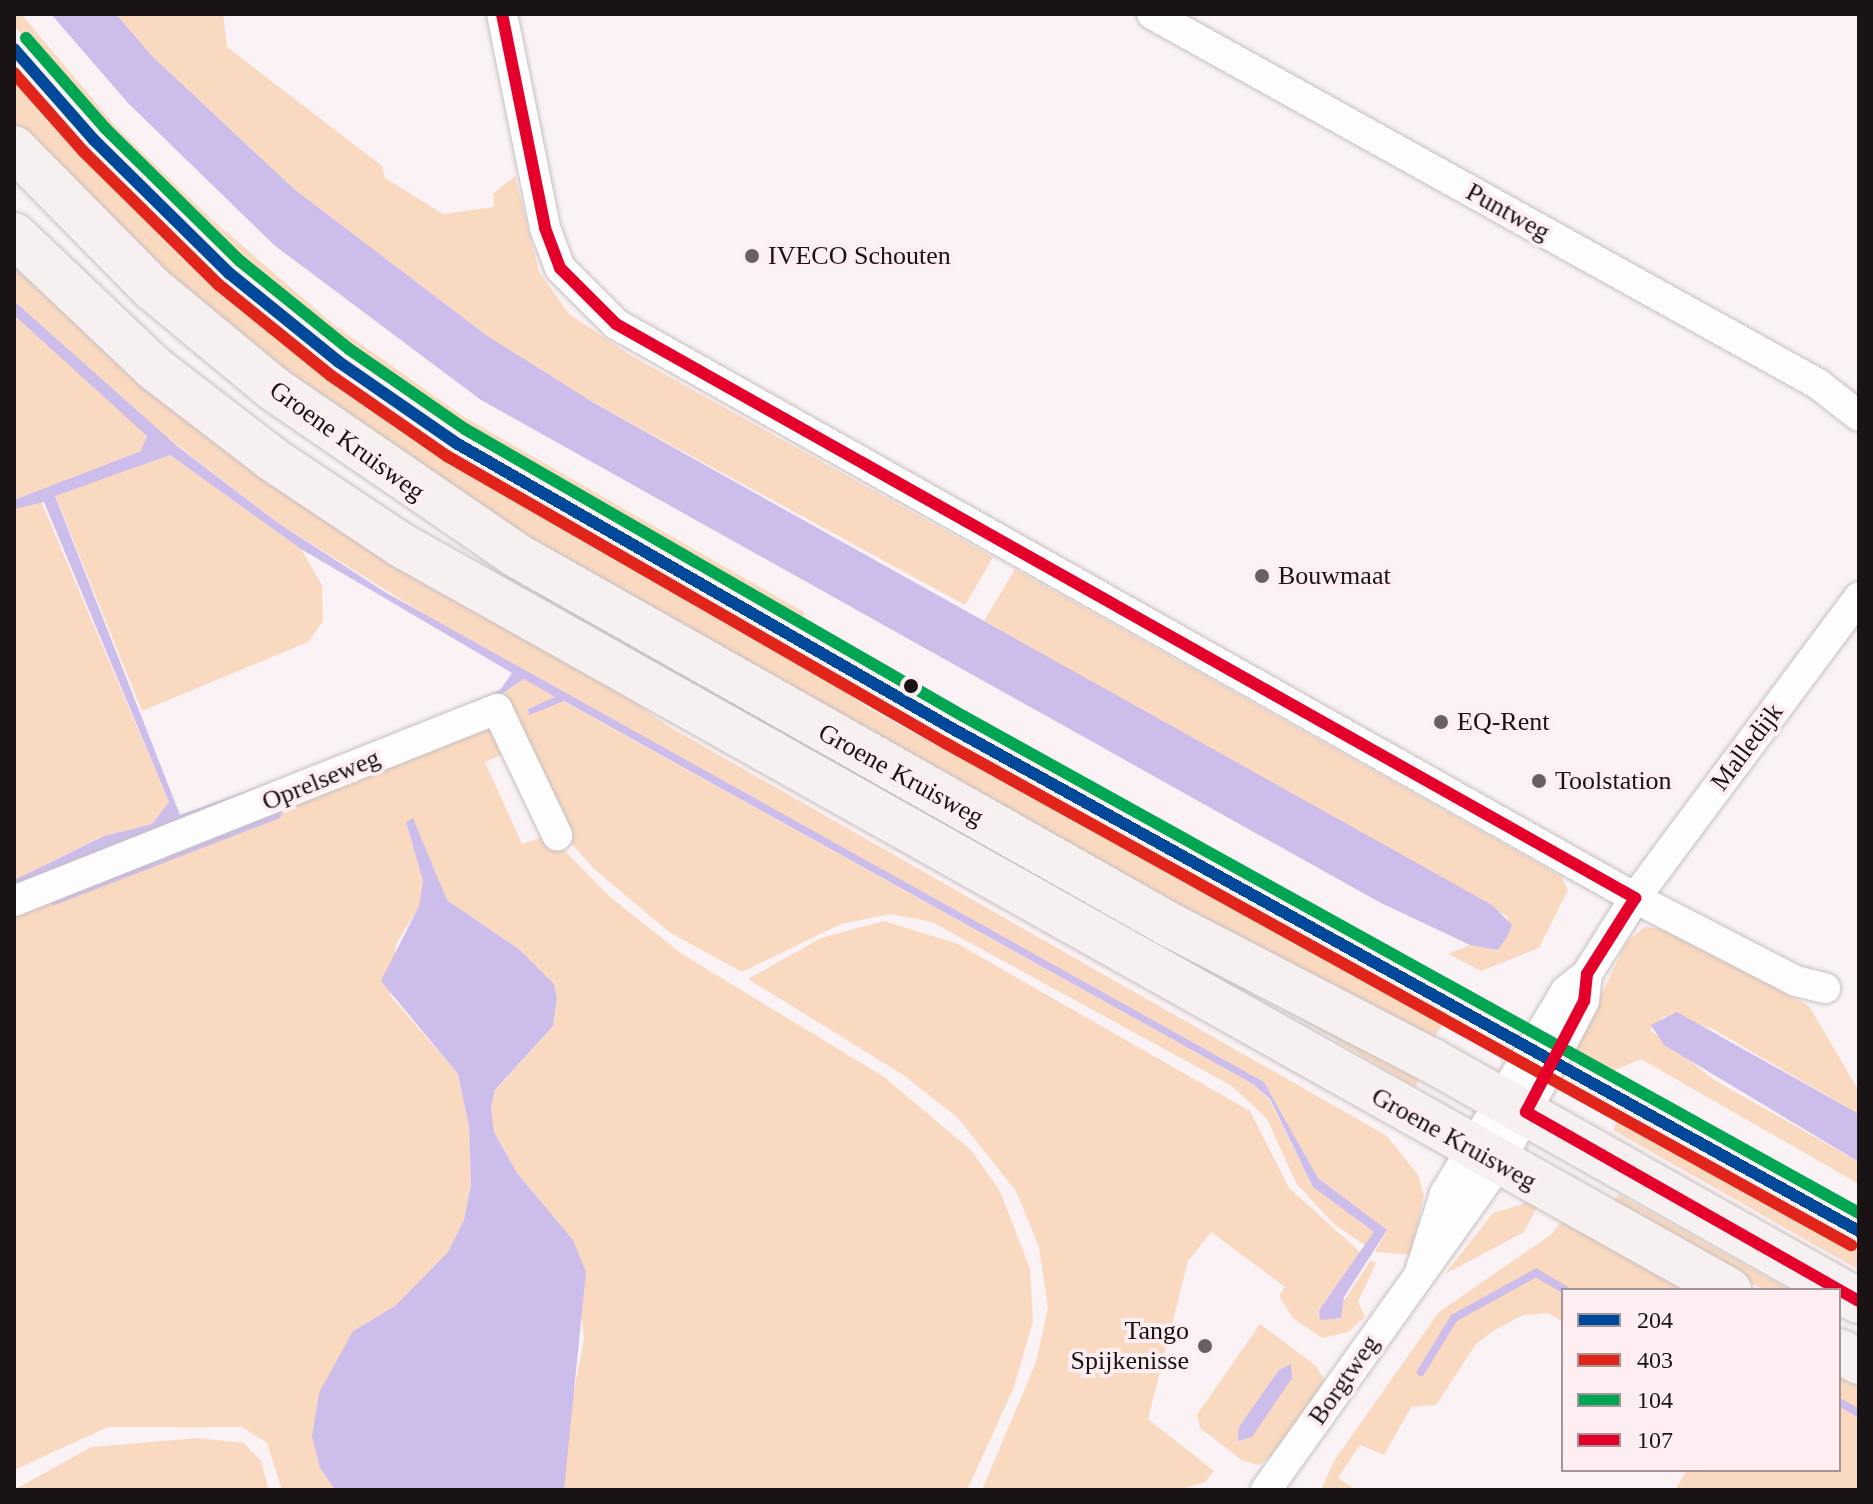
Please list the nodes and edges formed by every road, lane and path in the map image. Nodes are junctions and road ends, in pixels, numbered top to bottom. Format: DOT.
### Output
graph roads {
  1 [pos="502,14"];
  2 [pos="1152,14"];
  3 [pos="14,148"];
  4 [pos="14,235"];
  5 [pos="1859,416"];
  6 [pos="1859,597"];
  7 [pos="557,835"];
  8 [pos="1635,898"];
  9 [pos="14,901"];
  10 [pos="1825,988"];
  11 [pos="1514,1105"];
  12 [pos="1484,1157"];
  13 [pos="1725,1288"];
  14 [pos="1836,1288"];
  15 [pos="1841,1291"];
  16 [pos="1859,1301"];
  17 [pos="1841,1352"];
  18 [pos="1859,1362"];
  19 [pos="1266,1490"];
  1 -- 8 [label="street"];
  2 -- 5 [label="street, Puntweg"];
  3 -- 11 [label="main road, Groene Kruisweg"];
  4 -- 12 [label="main road, Groene Kruisweg"];
  6 -- 8 [label="street, Malledijk"];
  7 -- 9 [label="street, Oprelseweg"];
  8 -- 10 [label="street"];
  8 -- 11 [label="street, Malledijk"];
  11 -- 12 [label="street, Malledijk"];
  11 -- 14 [label="main road, Groene Kruisweg"];
  12 -- 13 [label="main road, Groene Kruisweg"];
  12 -- 19 [label="street, Borgtweg"];
  15 -- 16 [label="main road, Groene Kruisweg"];
  17 -- 18 [label="main road"];
}
